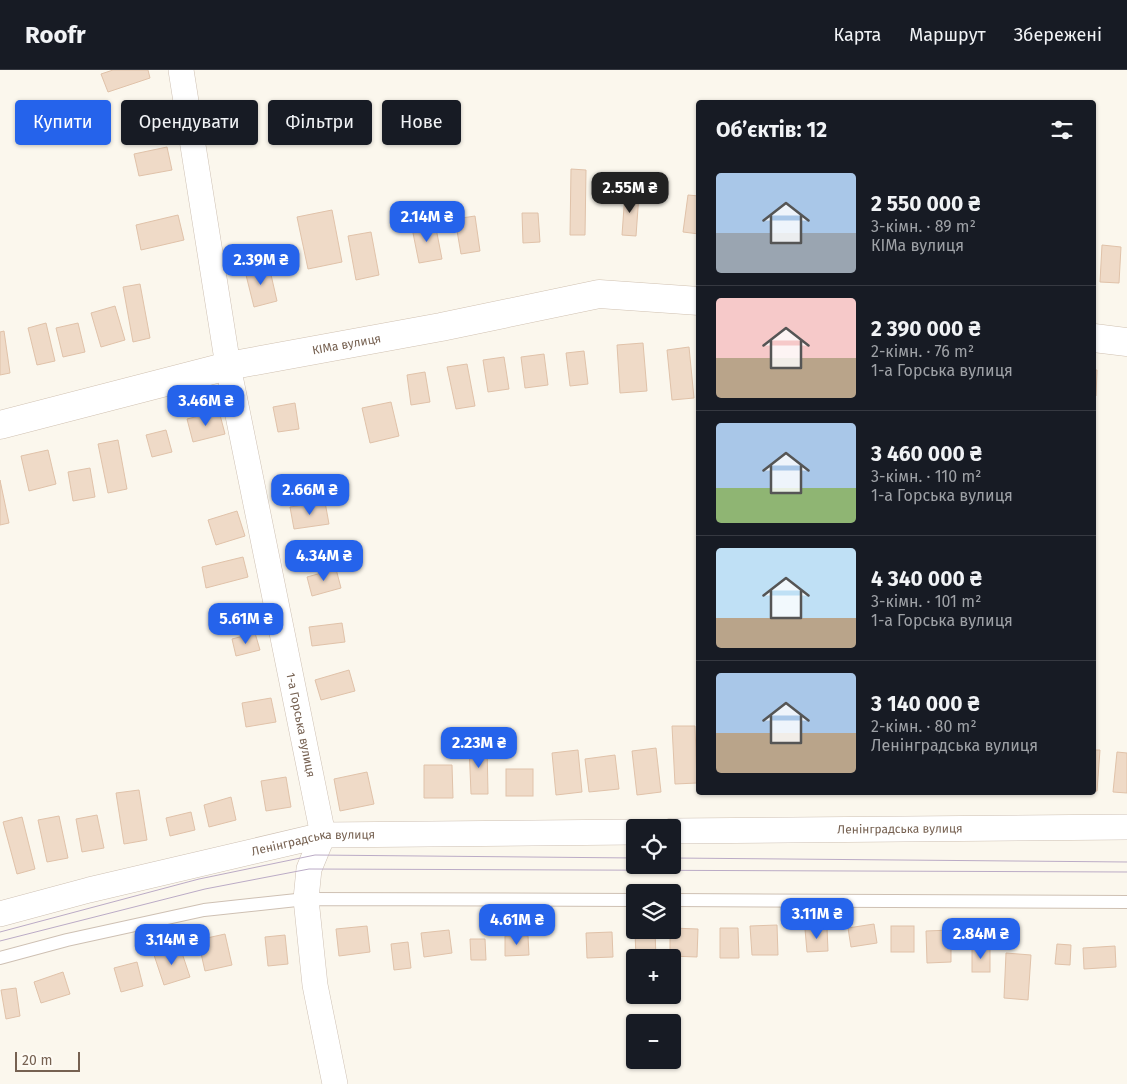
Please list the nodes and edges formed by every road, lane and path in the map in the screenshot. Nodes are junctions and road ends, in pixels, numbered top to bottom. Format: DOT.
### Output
graph roads {
  1 [pos="181,70"];
  2 [pos="696,301"];
  3 [pos="1096,338"];
  4 [pos="1127,342"];
  5 [pos="228,366"];
  6 [pos="0,425"];
  7 [pos="1127,827"];
  8 [pos="681,831"];
  9 [pos="626,832"];
  10 [pos="323,835"];
  11 [pos="306,899"];
  12 [pos="626,900"];
  13 [pos="681,900"];
  14 [pos="1127,902"];
  15 [pos="0,914"];
  16 [pos="0,958"];
  17 [pos="335,1084"];
  1 -- 5 [label="street, 1-а Горська вулиця"];
  2 -- 5 [label="street, КІМа вулиця"];
  3 -- 4 [label="street"];
  5 -- 6 [label="street, КІМа вулиця"];
  5 -- 10 [label="street, 1-а Горська вулиця"];
  7 -- 8 [label="street, Ленінградська вулиця"];
  9 -- 10 [label="street, Ленінградська вулиця"];
  10 -- 11 [label="street"];
  10 -- 15 [label="street, Ленінградська вулиця"];
  11 -- 12 [label="lane"];
  11 -- 16 [label="lane"];
  11 -- 17 [label="street"];
  13 -- 14 [label="lane"];
}
